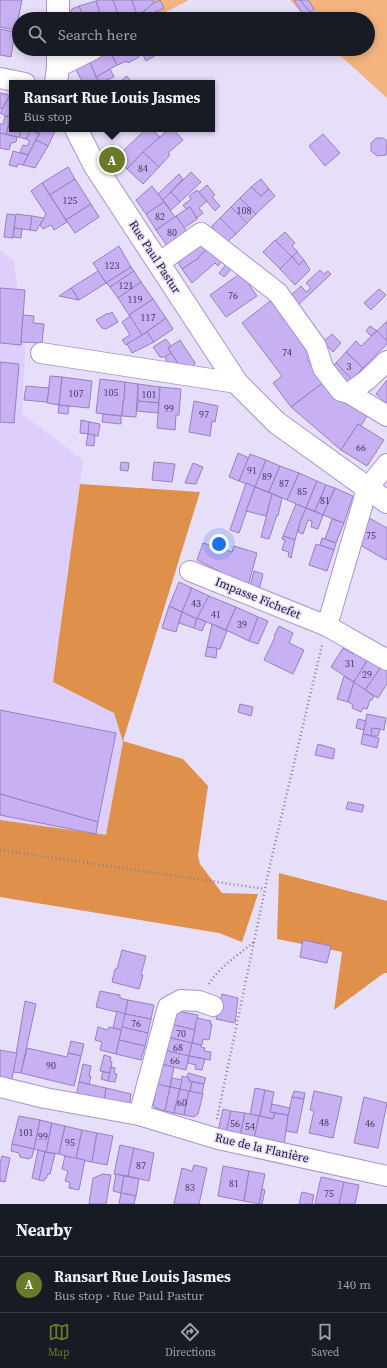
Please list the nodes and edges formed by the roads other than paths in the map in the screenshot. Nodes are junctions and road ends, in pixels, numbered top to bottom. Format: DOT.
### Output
graph roads {
  1 [pos="58,0"];
  2 [pos="58,12"];
  3 [pos="79,56"];
  4 [pos="58,66"];
  5 [pos="0,78"];
  6 [pos="10,80"];
  7 [pos="78,132"];
  8 [pos="159,263"];
  9 [pos="41,353"];
  10 [pos="387,361"];
  11 [pos="237,383"];
  12 [pos="349,393"];
  13 [pos="387,416"];
  14 [pos="387,464"];
  15 [pos="367,489"];
  16 [pos="387,502"];
  17 [pos="190,571"];
  18 [pos="326,626"];
  19 [pos="387,660"];
  20 [pos="206,1004"];
  21 [pos="0,1087"];
  22 [pos="139,1115"];
  23 [pos="387,1176"];
  1 -- 2 [label="street"];
  3 -- 4 [label="street"];
  5 -- 6 [label="street"];
  7 -- 8 [label="street, Rue Paul Pastur"];
  8 -- 11 [label="street, Rue Paul Pastur"];
  8 -- 12 [label="street"];
  9 -- 11 [label="street"];
  10 -- 12 [label="street"];
  11 -- 15 [label="street, Rue Paul Pastur"];
  12 -- 13 [label="street"];
  14 -- 15 [label="street"];
  15 -- 16 [label="street, Rue Paul Pastur"];
  15 -- 18 [label="street"];
  17 -- 18 [label="street, Impasse Fichefet"];
  18 -- 19 [label="street, Impasse Fichefet"];
  20 -- 22 [label="street"];
  21 -- 22 [label="street, Rue de la Flanière"];
  22 -- 23 [label="street, Rue de la Flanière"];
}
